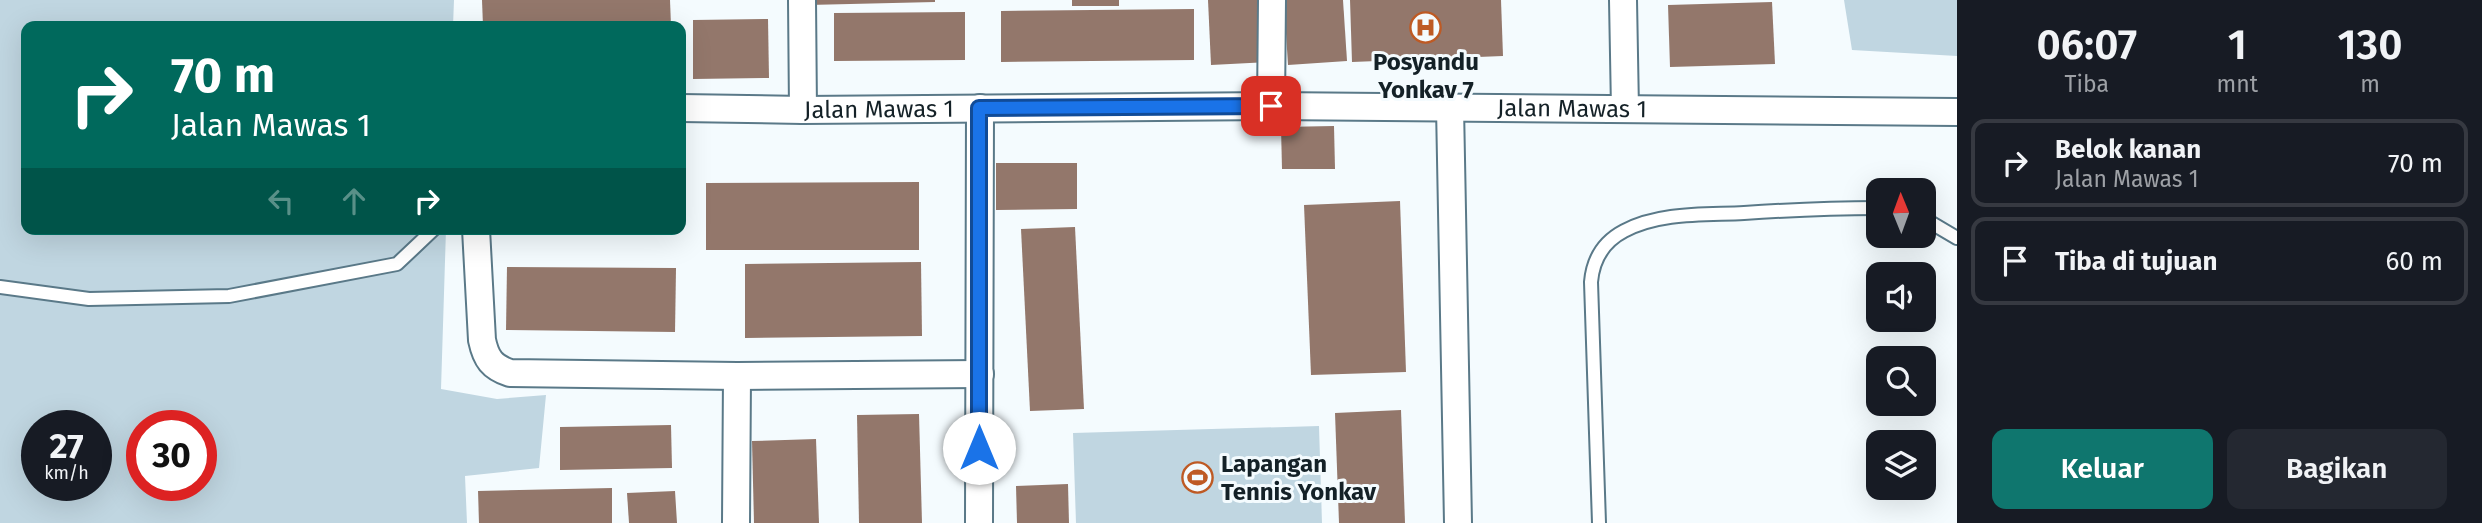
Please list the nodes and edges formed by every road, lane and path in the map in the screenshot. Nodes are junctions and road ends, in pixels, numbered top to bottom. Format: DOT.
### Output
graph roads {
  1 [pos="802,0"];
  2 [pos="1272,0"];
  3 [pos="1623,0"];
  4 [pos="1271,106"];
  5 [pos="1450,107"];
  6 [pos="686,108"];
  7 [pos="979,108"];
  8 [pos="1625,109"];
  9 [pos="803,110"];
  10 [pos="1957,111"];
  11 [pos="1866,208"];
  12 [pos="1936,226"];
  13 [pos="428,235"];
  14 [pos="477,235"];
  15 [pos="1957,238"];
  16 [pos="0,287"];
  17 [pos="980,374"];
  18 [pos="737,376"];
  19 [pos="736,523"];
  20 [pos="979,523"];
  21 [pos="1458,523"];
  22 [pos="1599,523"];
  1 -- 9 [label="street"];
  2 -- 4 [label="street"];
  3 -- 8 [label="street"];
  4 -- 5 [label="street, Jalan Mawas 1"];
  4 -- 7 [label="street, Jalan Mawas 1"];
  5 -- 8 [label="street, Jalan Mawas 1"];
  5 -- 21 [label="street"];
  6 -- 9 [label="street, Jalan Mawas 1"];
  7 -- 9 [label="street, Jalan Mawas 1"];
  7 -- 17 [label="street"];
  8 -- 10 [label="street, Jalan Mawas 1"];
  11 -- 22 [label="lane"];
  12 -- 15 [label="lane"];
  13 -- 16 [label="lane"];
  14 -- 18 [label="street"];
  17 -- 18 [label="street"];
  17 -- 20 [label="street"];
  18 -- 19 [label="street"];
}
